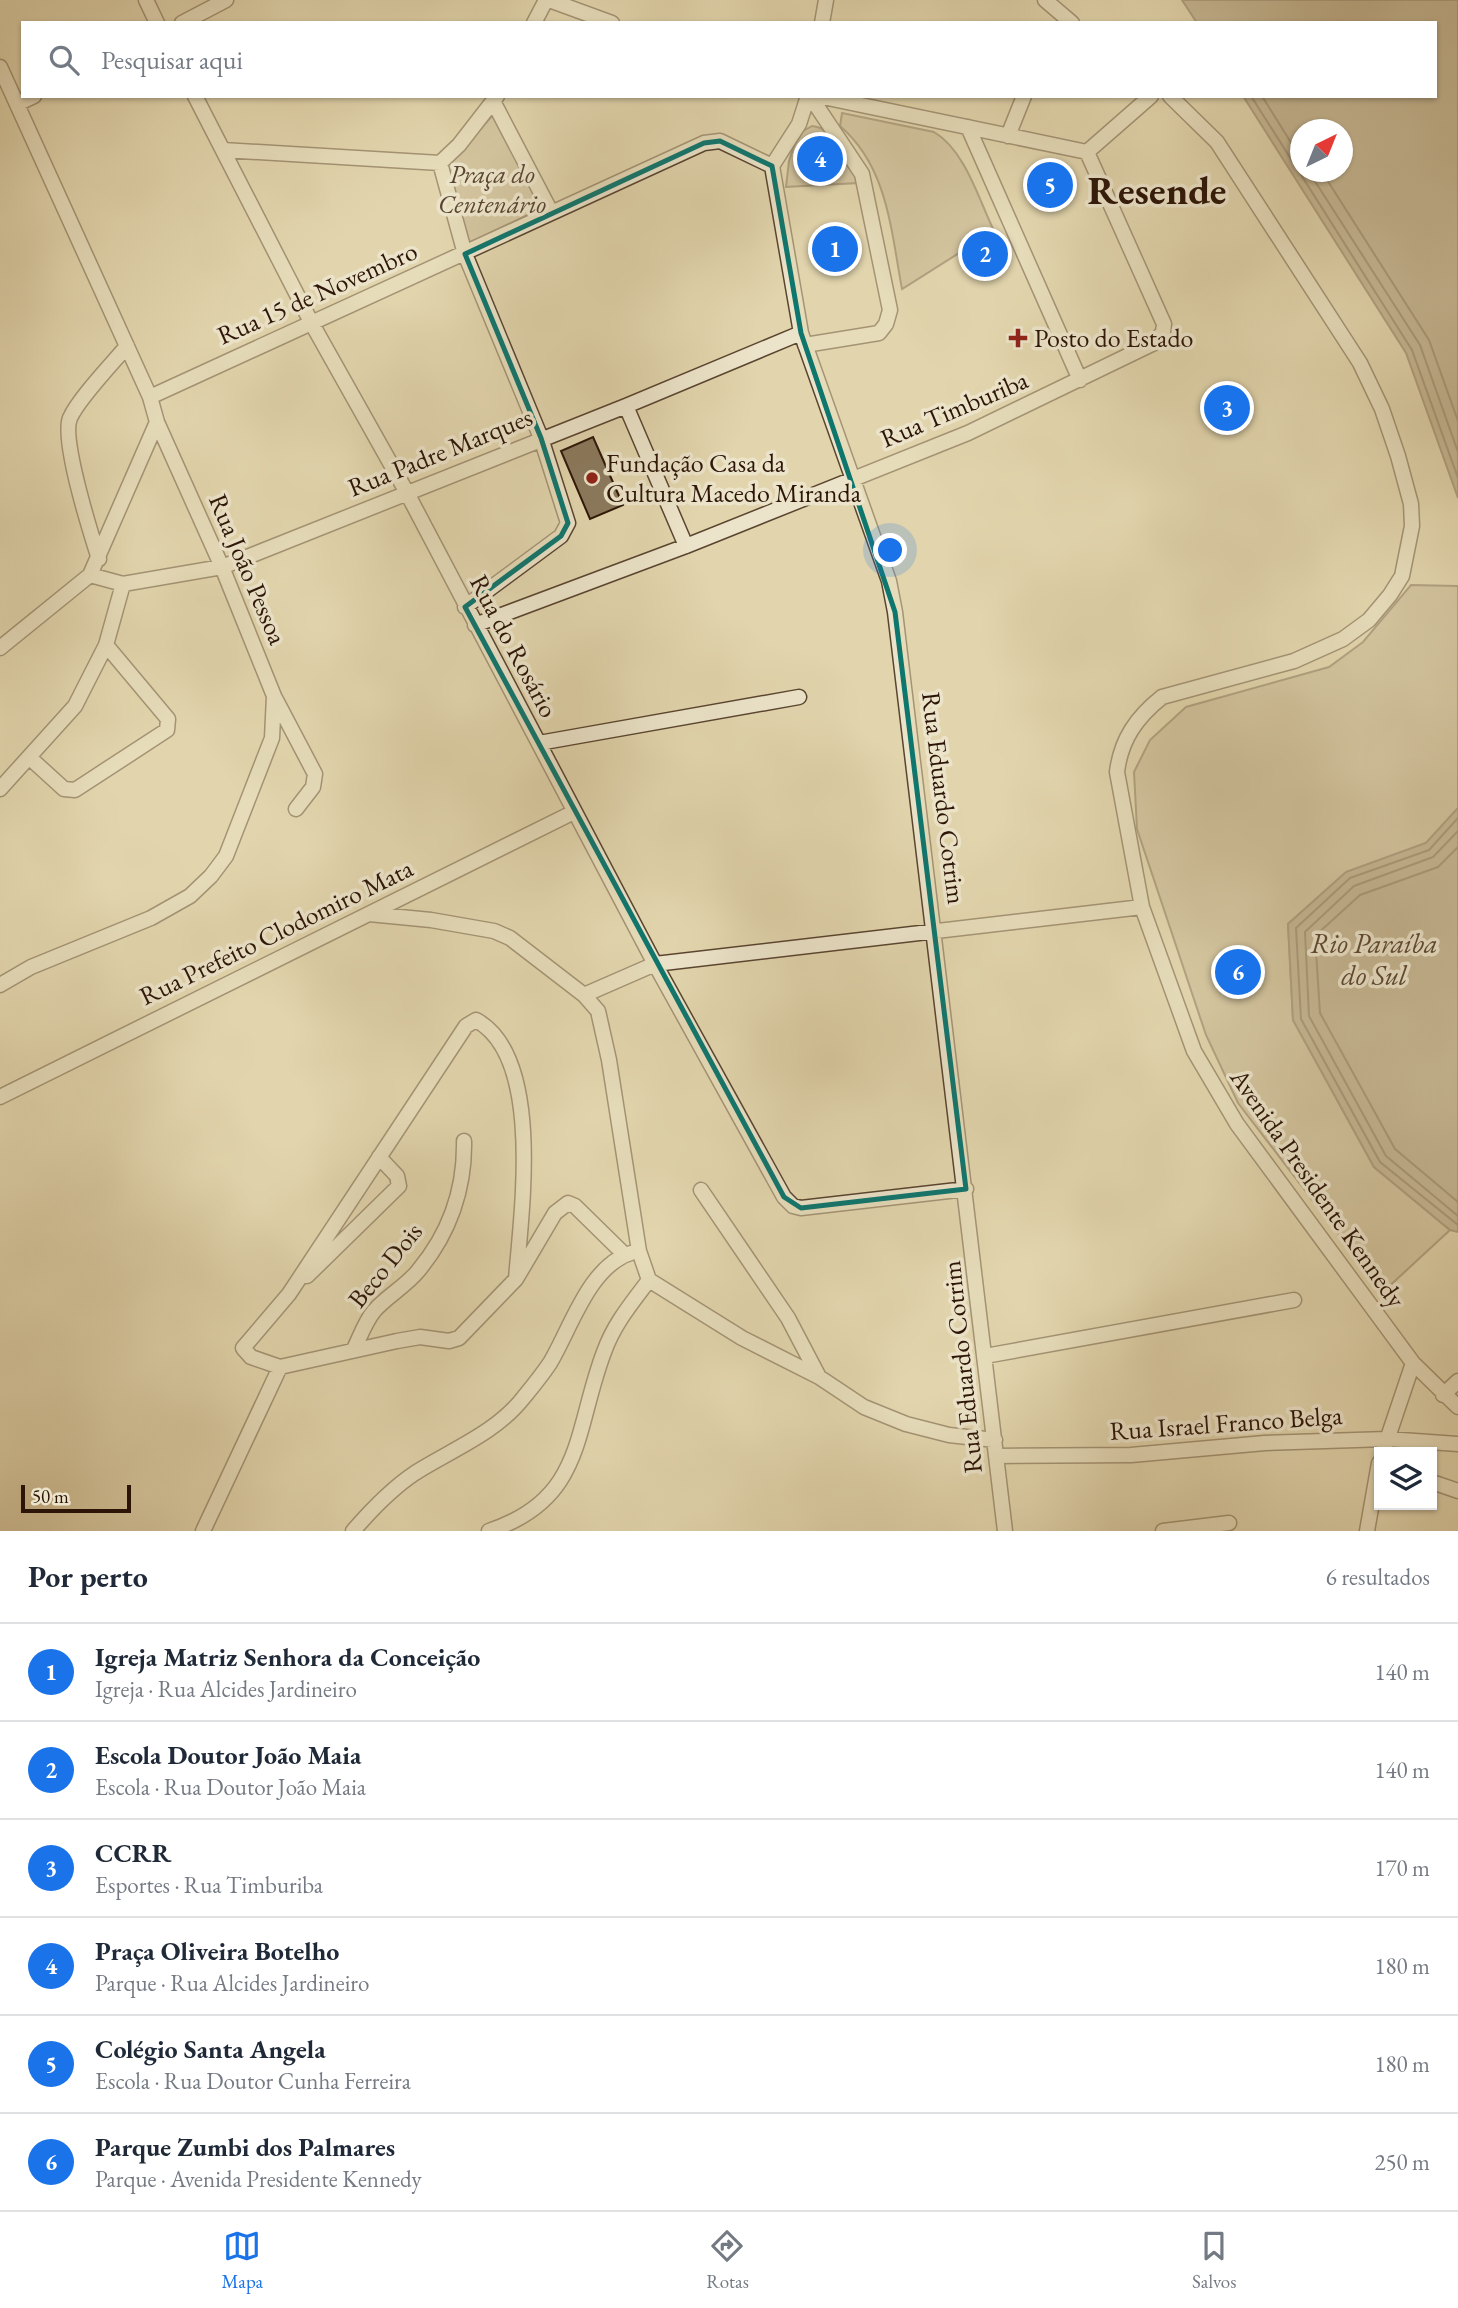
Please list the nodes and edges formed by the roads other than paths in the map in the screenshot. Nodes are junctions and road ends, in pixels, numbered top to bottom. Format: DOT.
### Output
graph roads {
  1 [pos="146,0"];
  2 [pos="226,0"];
  3 [pos="548,0"];
  4 [pos="826,0"];
  5 [pos="1045,0"];
  6 [pos="1057,12"];
  7 [pos="156,21"];
  8 [pos="186,21"];
  9 [pos="535,21"];
  10 [pos="606,21"];
  11 [pos="822,21"];
  12 [pos="0,66"];
  13 [pos="30,98"];
  14 [pos="196,98"];
  15 [pos="808,98"];
  16 [pos="810,98"];
  17 [pos="828,98"];
  18 [pos="1023,98"];
  19 [pos="1149,98"];
  20 [pos="1172,98"];
  21 [pos="496,99"];
  22 [pos="17,104"];
  23 [pos="968,127"];
  24 [pos="1008,136"];
  25 [pos="223,150"];
  26 [pos="1087,152"];
  27 [pos="440,163"];
  28 [pos="772,166"];
  29 [pos="551,212"];
  30 [pos="465,254"];
  31 [pos="311,322"];
  32 [pos="803,339"];
  33 [pos="127,346"];
  34 [pos="1080,380"];
  35 [pos="150,397"];
  36 [pos="626,406"];
  37 [pos="157,422"];
  38 [pos="541,438"];
  39 [pos="854,479"];
  40 [pos="406,491"];
  41 [pos="686,546"];
  42 [pos="99,559"];
  43 [pos="222,567"];
  44 [pos="90,575"];
  45 [pos="123,584"];
  46 [pos="465,607"];
  47 [pos="475,625"];
  48 [pos="107,645"];
  49 [pos="0,648"];
  50 [pos="274,696"];
  51 [pos="799,697"];
  52 [pos="538,743"];
  53 [pos="30,758"];
  54 [pos="0,789"];
  55 [pos="296,809"];
  56 [pos="574,812"];
  57 [pos="1142,907"];
  58 [pos="369,914"];
  59 [pos="936,932"];
  60 [pos="655,964"];
  61 [pos="0,985"];
  62 [pos="584,995"];
  63 [pos="0,1097"];
  64 [pos="464,1141"];
  65 [pos="379,1157"];
  66 [pos="967,1189"];
  67 [pos="701,1190"];
  68 [pos="632,1253"];
  69 [pos="516,1279"];
  70 [pos="649,1280"];
  71 [pos="289,1294"];
  72 [pos="1294,1300"];
  73 [pos="354,1349"];
  74 [pos="985,1356"];
  75 [pos="1413,1363"];
  76 [pos="280,1367"];
  77 [pos="819,1377"];
  78 [pos="1458,1381"];
  79 [pos="1443,1395"];
  80 [pos="1458,1408"];
  81 [pos="995,1440"];
  82 [pos="1458,1444"];
  83 [pos="1385,1446"];
  84 [pos="997,1456"];
  85 [pos="1437,1484"];
  86 [pos="1458,1491"];
  87 [pos="1374,1493"];
  88 [pos="1230,1523"];
  89 [pos="203,1531"];
  90 [pos="353,1531"];
  91 [pos="489,1531"];
  92 [pos="1005,1531"];
  93 [pos="1163,1531"];
  94 [pos="1367,1531"];
  1 -- 7 [label="street"];
  2 -- 8 [label="street"];
  3 -- 9 [label="street"];
  3 -- 10 [label="street"];
  4 -- 11 [label="street"];
  5 -- 6 [label="street"];
  12 -- 22 [label="street, Rua João Pessoa"];
  13 -- 22 [label="street"];
  14 -- 25 [label="street, Rua do Rosário"];
  15 -- 28 [label="street"];
  16 -- 32 [label="street, Rua Padre Marques"];
  17 -- 23 [label="street"];
  18 -- 24 [label="street"];
  19 -- 26 [label="street"];
  20 -- 57 [label="street, Avenida Presidente Kennedy"];
  21 -- 27 [label="street"];
  21 -- 29 [label="street"];
  22 -- 33 [label="street, Rua João Pessoa"];
  23 -- 24 [label="street"];
  23 -- 34 [label="street"];
  24 -- 26 [label="street"];
  25 -- 27 [label="street"];
  25 -- 31 [label="street, Rua do Rosário"];
  26 -- 34 [label="street, Rua Timburiba"];
  27 -- 30 [label="street"];
  28 -- 29 [label="street, Rua 15 de Novembro"];
  28 -- 32 [label="street, Rua Eduardo Cotrim"];
  29 -- 30 [label="street, Rua 15 de Novembro"];
  30 -- 31 [label="street, Rua 15 de Novembro"];
  30 -- 38 [label="street"];
  31 -- 35 [label="street, Rua 15 de Novembro"];
  31 -- 40 [label="street, Rua do Rosário"];
  32 -- 36 [label="street, Rua Padre Marques"];
  32 -- 39 [label="street, Rua Eduardo Cotrim"];
  33 -- 35 [label="street, Rua João Pessoa"];
  33 -- 42 [label="street"];
  34 -- 39 [label="street, Rua Timburiba"];
  35 -- 37 [label="street, Rua João Pessoa"];
  36 -- 38 [label="street, Rua Padre Marques"];
  36 -- 41 [label="street"];
  37 -- 42 [label="street"];
  37 -- 43 [label="street, Rua João Pessoa"];
  38 -- 40 [label="street, Rua Padre Marques"];
  38 -- 46 [label="street"];
  39 -- 41 [label="street, Rua Timburiba"];
  39 -- 59 [label="street, Rua Eduardo Cotrim"];
  40 -- 43 [label="street, Rua Padre Marques"];
  40 -- 46 [label="street, Rua do Rosário"];
  41 -- 47 [label="street, Rua Timburiba"];
  42 -- 44 [label="street"];
  43 -- 45 [label="street, Rua Padre Marques"];
  43 -- 50 [label="street, Rua João Pessoa"];
  44 -- 45 [label="street, Rua Padre Marques"];
  44 -- 49 [label="street"];
  45 -- 48 [label="street"];
  46 -- 47 [label="street, Rua do Rosário"];
  47 -- 52 [label="street, Rua do Rosário"];
  48 -- 53 [label="street"];
  48 -- 53 [label="street"];
  50 -- 55 [label="street"];
  50 -- 61 [label="street, Rua João Pessoa"];
  51 -- 52 [label="street"];
  52 -- 56 [label="street, Rua do Rosário"];
  53 -- 54 [label="street"];
  56 -- 58 [label="street, Rua Prefeito Clodomiro Mata"];
  56 -- 60 [label="street, Rua do Rosário"];
  57 -- 59 [label="street"];
  57 -- 75 [label="street, Avenida Presidente Kennedy"];
  58 -- 62 [label="street"];
  58 -- 63 [label="street, Rua Prefeito Clodomiro Mata"];
  59 -- 60 [label="street"];
  59 -- 66 [label="street, Rua Eduardo Cotrim"];
  60 -- 62 [label="street"];
  60 -- 66 [label="street, Rua do Rosário"];
  62 -- 68 [label="street"];
  64 -- 73 [label="street, Beco Dois"];
  65 -- 69 [label="street"];
  65 -- 71 [label="street"];
  65 -- 71 [label="street"];
  66 -- 74 [label="street, Rua Eduardo Cotrim"];
  67 -- 77 [label="street"];
  68 -- 69 [label="street"];
  68 -- 70 [label="street"];
  68 -- 90 [label="street"];
  69 -- 73 [label="street"];
  70 -- 77 [label="street"];
  70 -- 91 [label="street"];
  71 -- 76 [label="street"];
  72 -- 74 [label="street"];
  73 -- 76 [label="street"];
  74 -- 81 [label="street, Rua Eduardo Cotrim"];
  75 -- 79 [label="street, Avenida Presidente Kennedy"];
  75 -- 83 [label="street"];
  76 -- 89 [label="street"];
  77 -- 81 [label="street"];
  78 -- 79 [label="street"];
  79 -- 80 [label="street, Avenida Presidente Kennedy"];
  81 -- 84 [label="street, Rua Eduardo Cotrim"];
  82 -- 83 [label="street, Rua Israel Franco Belga"];
  83 -- 84 [label="street, Rua Israel Franco Belga"];
  84 -- 92 [label="street, Rua Eduardo Cotrim"];
  85 -- 86 [label="street"];
  87 -- 94 [label="street"];
  88 -- 93 [label="street"];
}
